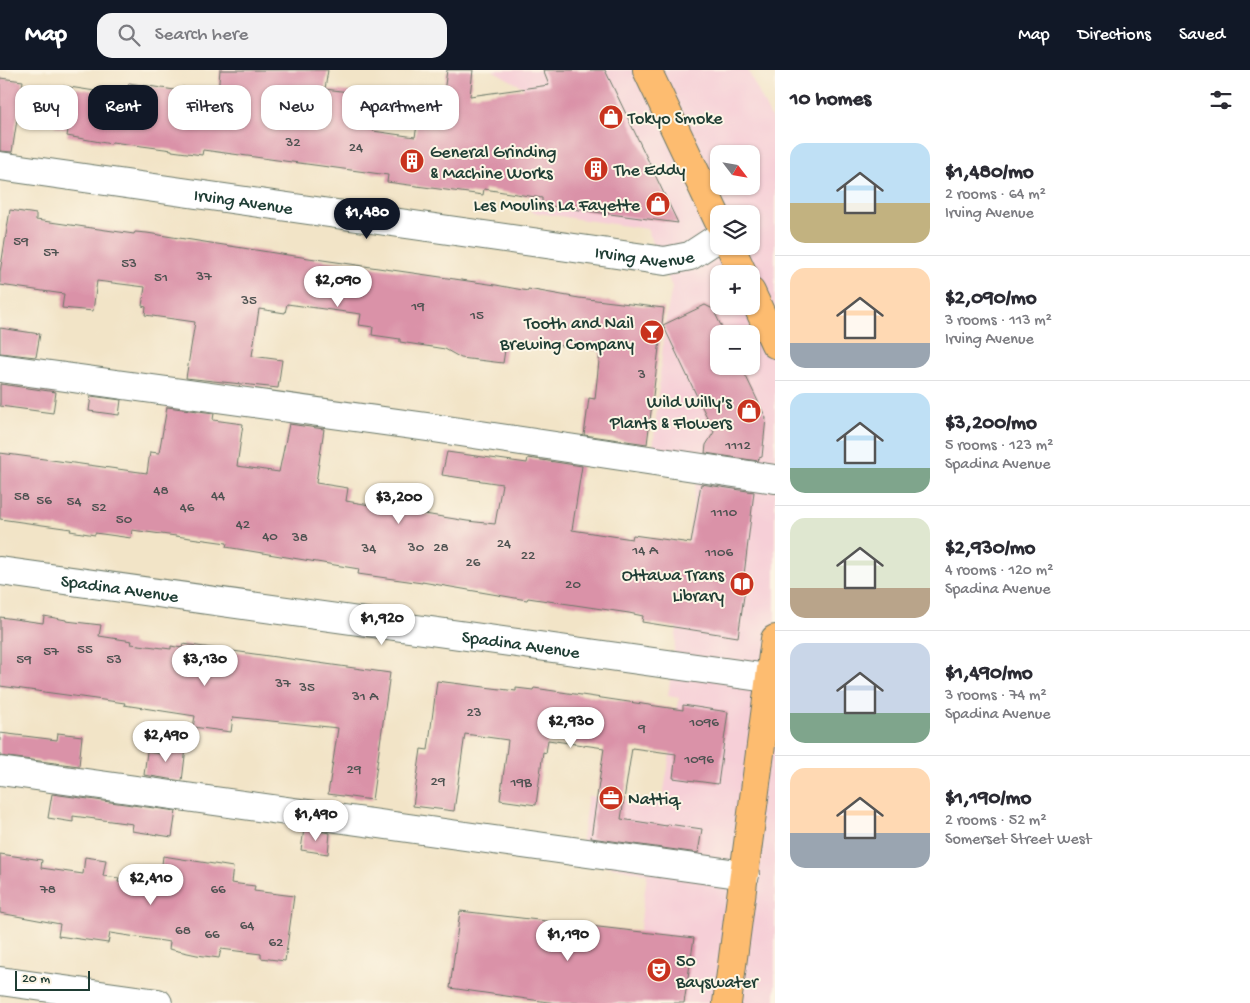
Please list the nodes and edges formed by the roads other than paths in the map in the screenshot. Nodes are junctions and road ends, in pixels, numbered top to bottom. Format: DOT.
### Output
graph roads {
  1 [pos="647,70"];
  2 [pos="0,166"];
  3 [pos="711,205"];
  4 [pos="710,243"];
  5 [pos="760,312"];
  6 [pos="775,344"];
  7 [pos="0,368"];
  8 [pos="775,479"];
  9 [pos="0,571"];
  10 [pos="775,639"];
  11 [pos="772,679"];
  12 [pos="0,771"];
  13 [pos="744,875"];
  14 [pos="0,981"];
  15 [pos="158,1003"];
  16 [pos="727,1003"];
  1 -- 3 [label="main road"];
  2 -- 4 [label="street, Irving Avenue"];
  5 -- 6 [label="main road"];
  7 -- 8 [label="street"];
  9 -- 11 [label="street, Spadina Avenue"];
  10 -- 11 [label="main road"];
  11 -- 13 [label="main road"];
  12 -- 13 [label="street"];
  13 -- 16 [label="main road"];
  14 -- 15 [label="street"];
}
